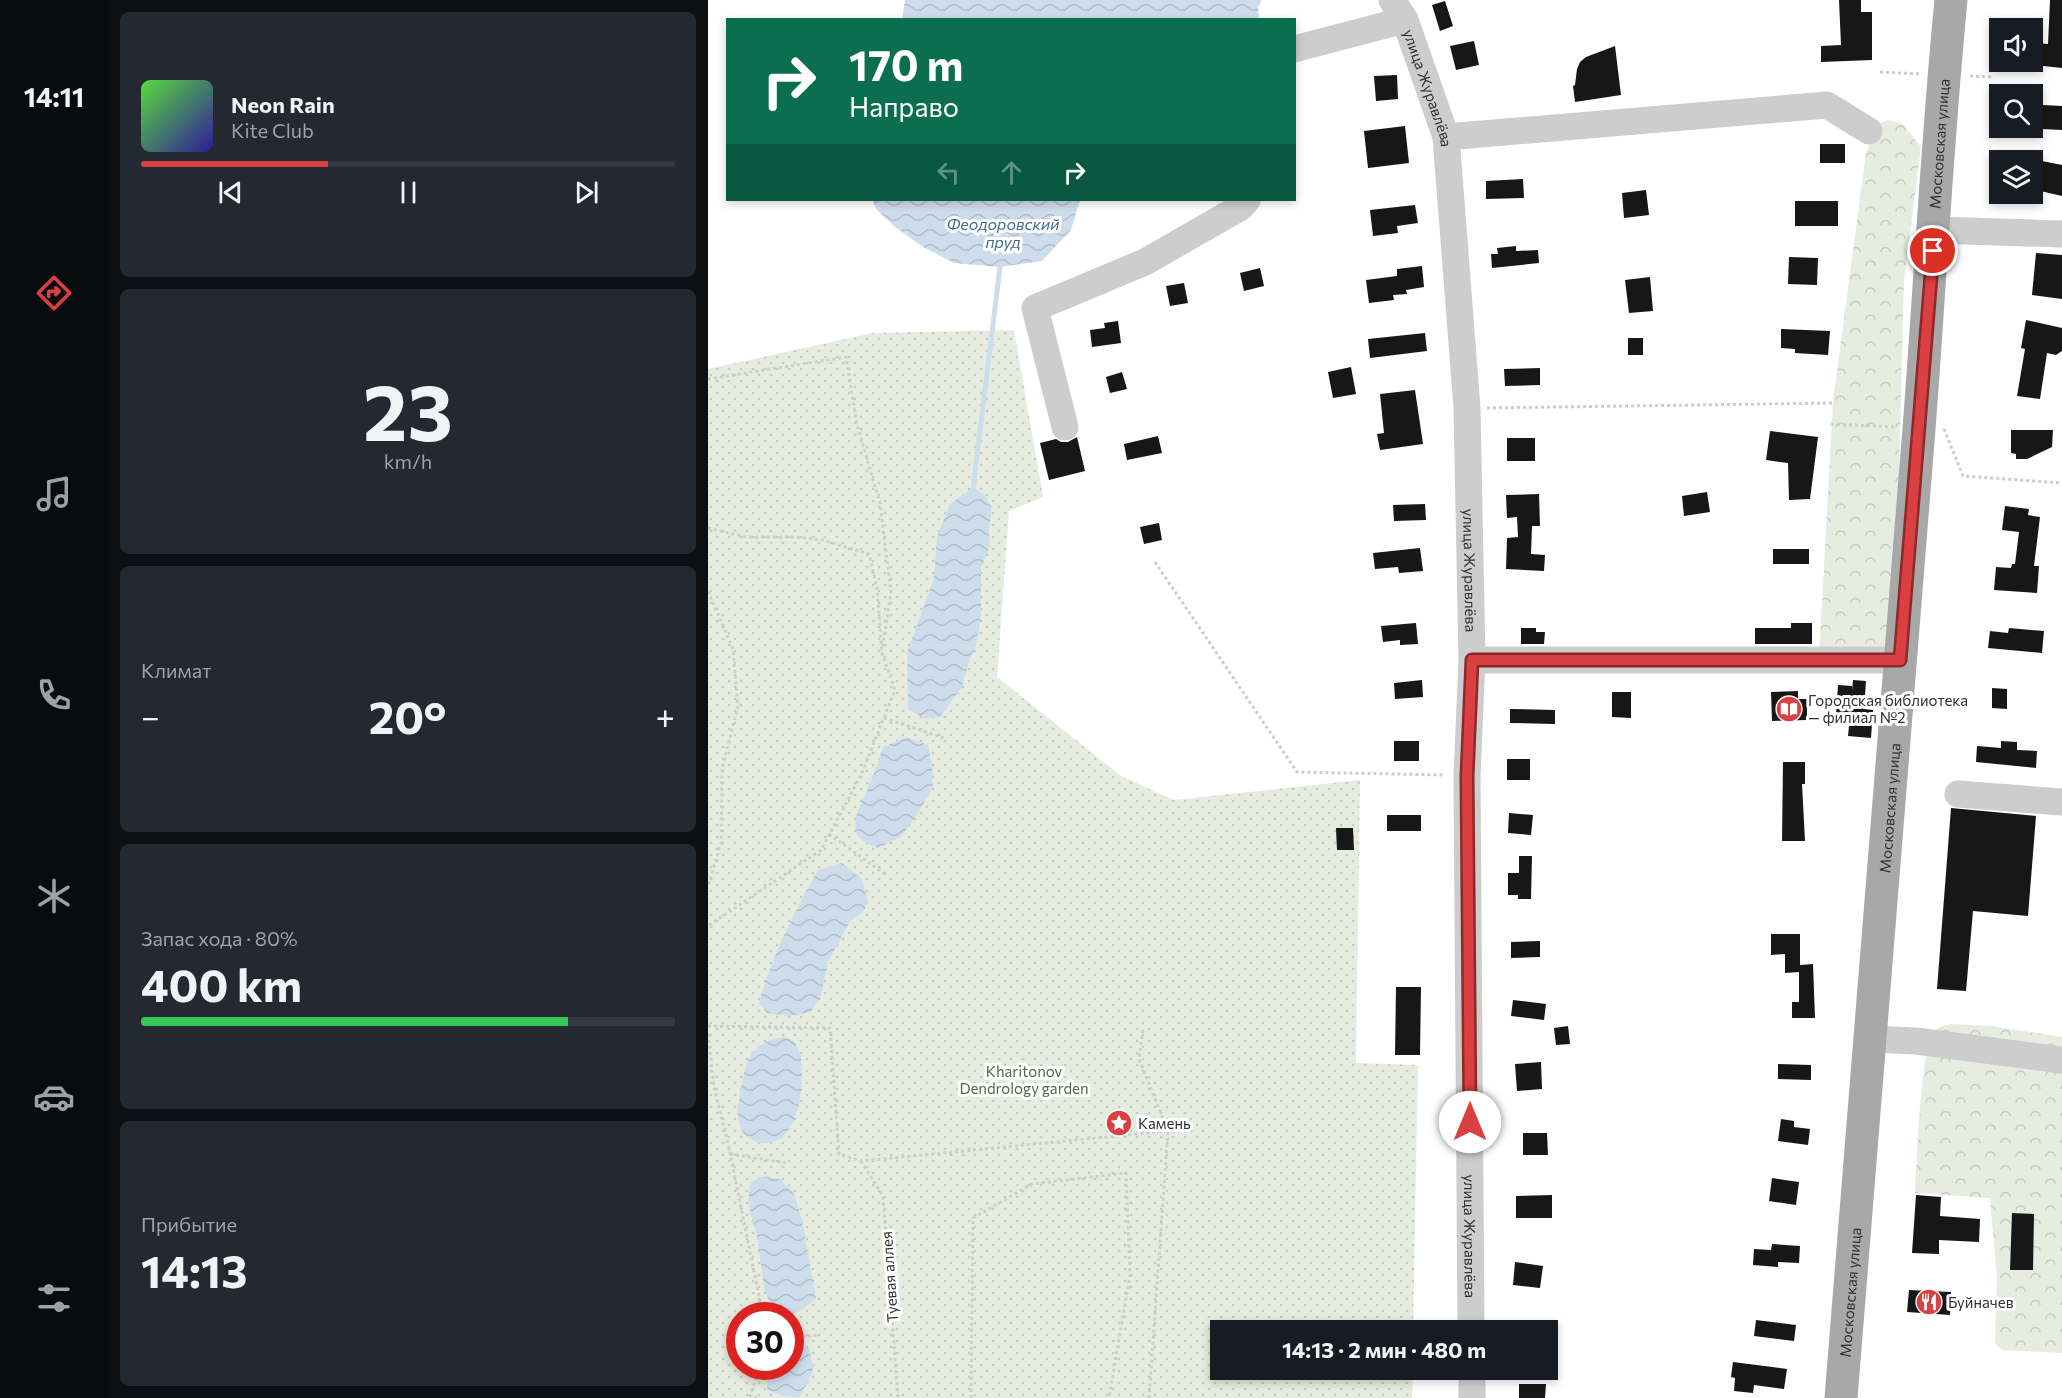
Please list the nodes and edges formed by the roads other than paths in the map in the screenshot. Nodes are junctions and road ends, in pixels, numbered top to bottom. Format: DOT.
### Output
graph roads {
  1 [pos="1951,0"];
  2 [pos="1399,10"];
  3 [pos="1296,48"];
  4 [pos="1869,131"];
  5 [pos="1446,137"];
  6 [pos="1246,201"];
  7 [pos="1934,230"];
  8 [pos="2062,234"];
  9 [pos="1065,427"];
  10 [pos="1472,660"];
  11 [pos="1900,660"];
  12 [pos="1958,794"];
  13 [pos="2062,802"];
  14 [pos="1872,1039"];
  15 [pos="2062,1060"];
  16 [pos="1471,1320"];
  17 [pos="1472,1380"];
  18 [pos="1472,1398"];
  19 [pos="1841,1398"];
  1 -- 7 [label="main road, Московская улица"];
  2 -- 3 [label="street"];
  2 -- 5 [label="street, улица Журавлёва"];
  4 -- 5 [label="street"];
  5 -- 10 [label="street, улица Журавлёва"];
  6 -- 9 [label="street"];
  7 -- 8 [label="street"];
  7 -- 11 [label="main road, Московская улица"];
  10 -- 11 [label="street"];
  10 -- 16 [label="street, улица Журавлёва"];
  11 -- 14 [label="main road, Московская улица"];
  12 -- 13 [label="street"];
  14 -- 15 [label="street"];
  14 -- 19 [label="main road, Московская улица"];
  17 -- 18 [label="street"];
}
